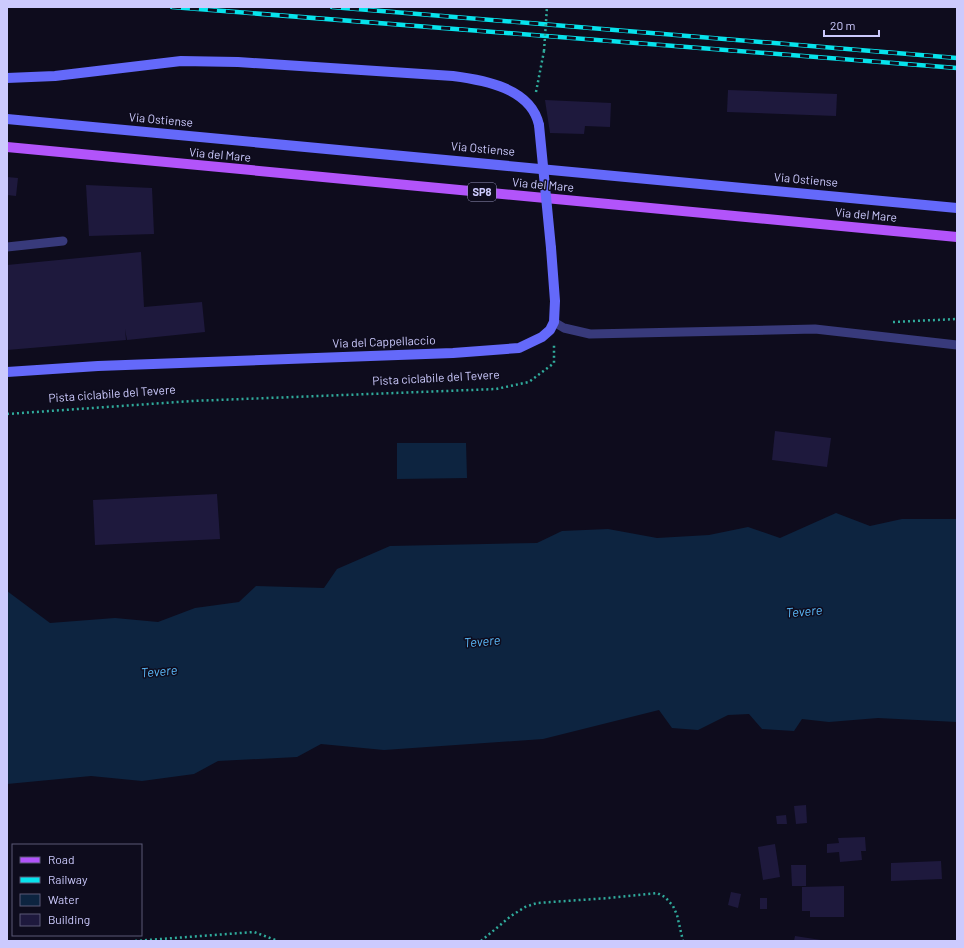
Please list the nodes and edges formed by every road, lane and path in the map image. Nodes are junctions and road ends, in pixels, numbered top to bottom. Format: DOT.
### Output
graph roads {
  1 [pos="547,7"];
  2 [pos="7,78"];
  3 [pos="536,93"];
  4 [pos="7,119"];
  5 [pos="7,147"];
  6 [pos="957,208"];
  7 [pos="957,237"];
  8 [pos="63,241"];
  9 [pos="7,247"];
  10 [pos="554,322"];
  11 [pos="957,346"];
  12 [pos="7,372"];
  13 [pos="7,414"];
  14 [pos="135,941"];
  15 [pos="278,941"];
  16 [pos="481,941"];
  17 [pos="683,941"];
  1 -- 3 [label="path, bridge"];
  2 -- 10 [label="main road, bridge"];
  4 -- 6 [label="main road, Via Ostiense"];
  5 -- 7 [label="main road, Via del Mare / SP8"];
  8 -- 9 [label="lane"];
  10 -- 11 [label="lane"];
  10 -- 12 [label="main road, Via del Cappellaccio"];
  10 -- 13 [label="path, Pista ciclabile del Tevere"];
  14 -- 15 [label="path"];
  16 -- 17 [label="path"];
}
